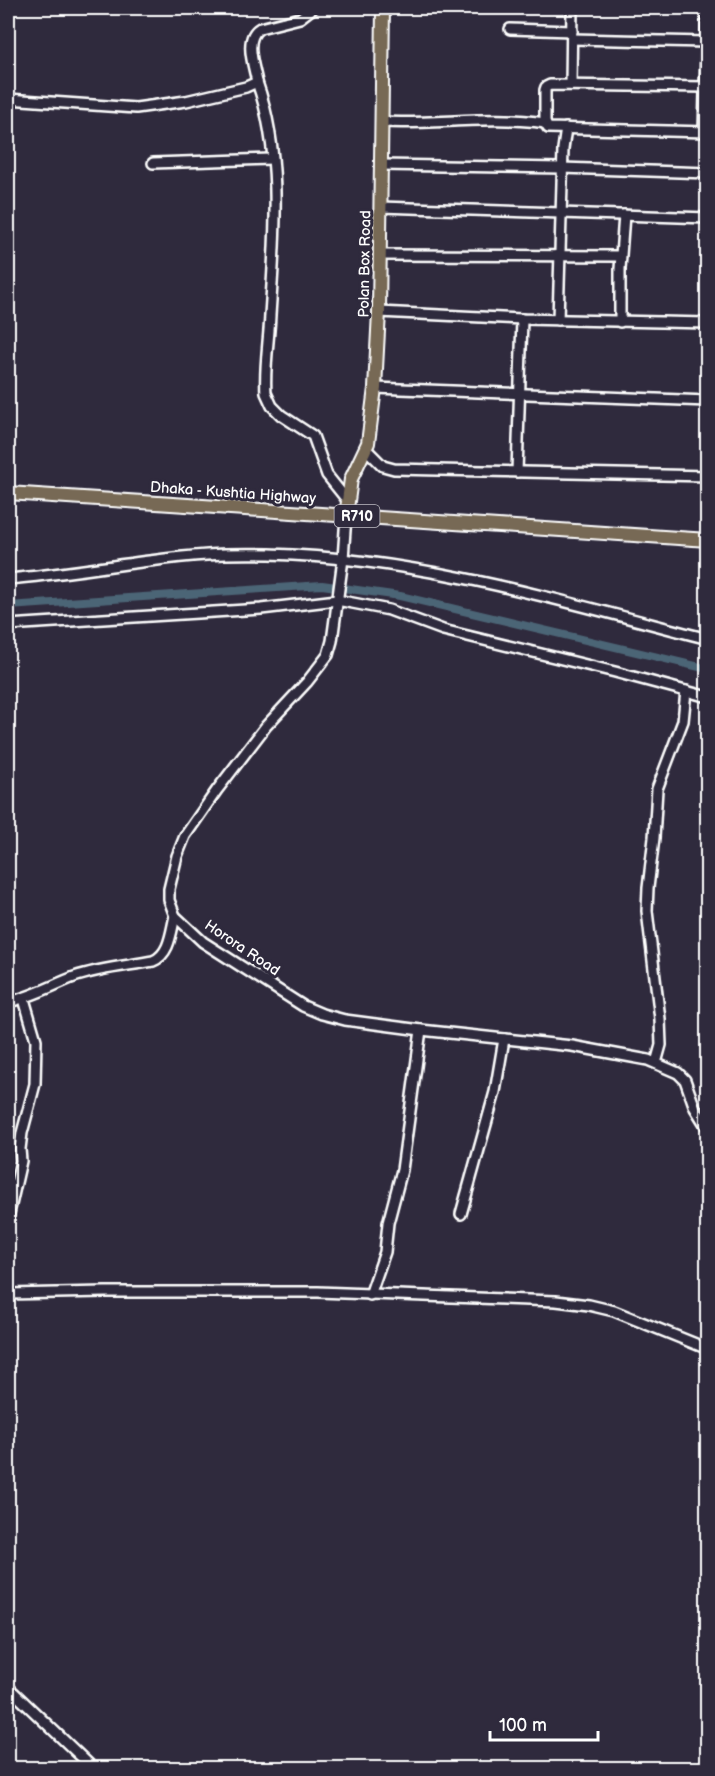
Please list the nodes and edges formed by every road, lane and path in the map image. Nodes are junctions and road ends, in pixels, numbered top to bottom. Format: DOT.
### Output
graph roads {
  1 [pos="313,8"];
  2 [pos="383,8"];
  3 [pos="572,8"];
  4 [pos="707,8"];
  5 [pos="510,29"];
  6 [pos="572,35"];
  7 [pos="706,42"];
  8 [pos="256,82"];
  9 [pos="571,85"];
  10 [pos="706,87"];
  11 [pos="8,99"];
  12 [pos="381,122"];
  13 [pos="544,123"];
  14 [pos="566,128"];
  15 [pos="706,132"];
  16 [pos="272,159"];
  17 [pos="153,163"];
  18 [pos="381,165"];
  19 [pos="562,168"];
  20 [pos="708,173"];
  21 [pos="381,207"];
  22 [pos="561,213"];
  23 [pos="624,215"];
  24 [pos="708,218"];
  25 [pos="379,255"];
  26 [pos="559,256"];
  27 [pos="620,256"];
  28 [pos="379,312"];
  29 [pos="522,319"];
  30 [pos="558,320"];
  31 [pos="620,322"];
  32 [pos="708,323"];
  33 [pos="375,388"];
  34 [pos="520,394"];
  35 [pos="708,401"];
  36 [pos="366,449"];
  37 [pos="517,472"];
  38 [pos="708,476"];
  39 [pos="8,493"];
  40 [pos="347,500"];
  41 [pos="346,516"];
  42 [pos="708,540"];
  43 [pos="343,559"];
  44 [pos="8,579"];
  45 [pos="337,599"];
  46 [pos="8,625"];
  47 [pos="708,639"];
  48 [pos="686,691"];
  49 [pos="708,697"];
  50 [pos="175,916"];
  51 [pos="24,999"];
  52 [pos="8,1002"];
  53 [pos="421,1030"];
  54 [pos="504,1039"];
  55 [pos="656,1063"];
  56 [pos="708,1129"];
  57 [pos="461,1214"];
  58 [pos="8,1218"];
  59 [pos="8,1294"];
  60 [pos="370,1295"];
  61 [pos="708,1349"];
  62 [pos="8,1687"];
  63 [pos="93,1768"];
  1 -- 8 [label="street"];
  2 -- 12 [label="main road, Polan Box Road"];
  3 -- 6 [label="street"];
  4 -- 7 [label="street"];
  5 -- 6 [label="street"];
  6 -- 7 [label="street"];
  6 -- 9 [label="street"];
  7 -- 10 [label="street"];
  8 -- 11 [label="street"];
  8 -- 16 [label="street"];
  9 -- 10 [label="street"];
  9 -- 13 [label="street"];
  10 -- 15 [label="street"];
  12 -- 13 [label="street"];
  12 -- 18 [label="main road, Polan Box Road"];
  13 -- 14 [label="street"];
  14 -- 15 [label="street"];
  14 -- 19 [label="street"];
  16 -- 17 [label="street"];
  16 -- 40 [label="street"];
  18 -- 19 [label="street"];
  18 -- 21 [label="main road, Polan Box Road"];
  19 -- 20 [label="street"];
  19 -- 22 [label="street"];
  21 -- 22 [label="street"];
  21 -- 25 [label="main road, Polan Box Road"];
  22 -- 23 [label="street"];
  22 -- 26 [label="street"];
  23 -- 24 [label="street"];
  23 -- 27 [label="street"];
  25 -- 26 [label="street"];
  25 -- 28 [label="main road, Polan Box Road"];
  26 -- 27 [label="street"];
  26 -- 30 [label="street"];
  27 -- 31 [label="street"];
  28 -- 29 [label="street"];
  28 -- 33 [label="main road, Polan Box Road"];
  29 -- 30 [label="street"];
  29 -- 34 [label="street"];
  30 -- 31 [label="street"];
  31 -- 32 [label="street"];
  33 -- 34 [label="street"];
  33 -- 36 [label="main road, Polan Box Road"];
  34 -- 35 [label="street"];
  34 -- 37 [label="street"];
  36 -- 37 [label="street"];
  36 -- 40 [label="main road, Polan Box Road"];
  37 -- 38 [label="street"];
  39 -- 41 [label="main road, Dhaka - Kushtia Highway / R710"];
  40 -- 41 [label="main road, Polan Box Road"];
  41 -- 42 [label="main road, Dhaka - Kushtia Highway / R710"];
  41 -- 43 [label="street"];
  43 -- 44 [label="street"];
  43 -- 45 [label="street"];
  43 -- 47 [label="street"];
  45 -- 46 [label="street"];
  45 -- 48 [label="street"];
  45 -- 50 [label="street"];
  48 -- 49 [label="street"];
  48 -- 55 [label="street"];
  50 -- 51 [label="street"];
  50 -- 53 [label="street, Horora Road"];
  51 -- 52 [label="street"];
  51 -- 58 [label="street"];
  53 -- 54 [label="street, Horora Road"];
  53 -- 60 [label="street"];
  54 -- 55 [label="street, Horora Road"];
  54 -- 57 [label="street"];
  55 -- 56 [label="street, Horora Road"];
  59 -- 60 [label="street"];
  60 -- 61 [label="street"];
  62 -- 63 [label="street"];
}
